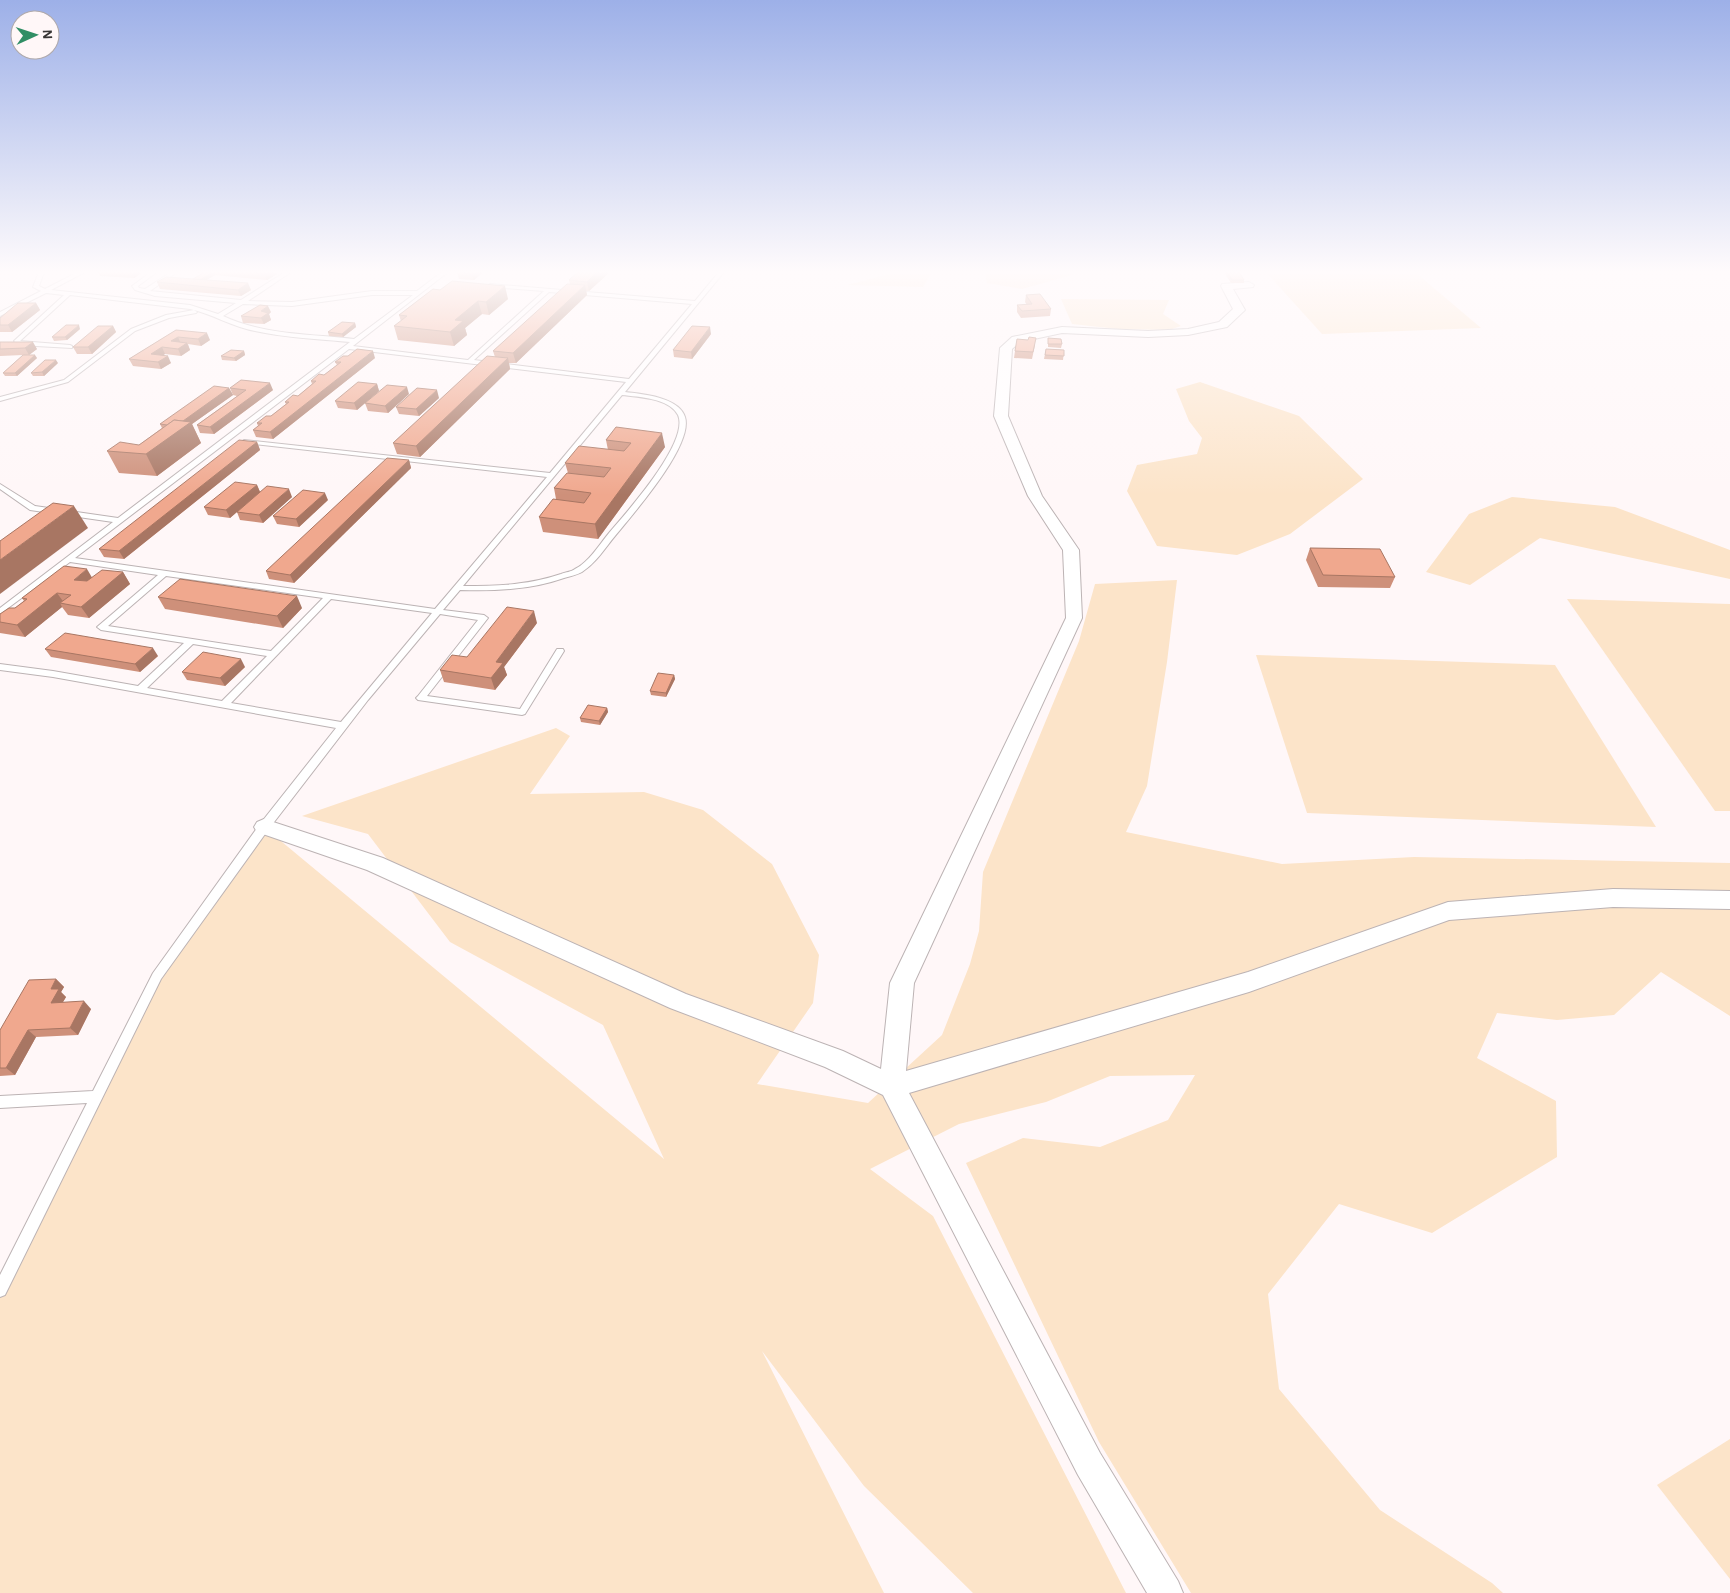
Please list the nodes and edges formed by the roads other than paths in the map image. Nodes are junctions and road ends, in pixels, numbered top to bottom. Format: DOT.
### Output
graph roads {
  1 [pos="59,346"];
  2 [pos="112,346"];
  3 [pos="486,346"];
  4 [pos="659,346"];
  5 [pos="1008,346"];
  6 [pos="70,347"];
  7 [pos="348,347"];
  8 [pos="469,362"];
  9 [pos="630,381"];
  10 [pos="621,393"];
  11 [pos="0,400"];
  12 [pos="227,439"];
  13 [pos="551,475"];
  14 [pos="0,486"];
  15 [pos="67,513"];
  16 [pos="60,519"];
  17 [pos="120,521"];
  18 [pos="69,560"];
  19 [pos="164,573"];
  20 [pos="457,588"];
  21 [pos="329,596"];
  22 [pos="438,611"];
  23 [pos="0,612"];
  24 [pos="191,641"];
  25 [pos="560,651"];
  26 [pos="273,654"];
  27 [pos="0,667"];
  28 [pos="140,689"];
  29 [pos="224,705"];
  30 [pos="343,726"];
  31 [pos="264,827"];
  32 [pos="1730,900"];
  33 [pos="892,1087"];
  34 [pos="96,1097"];
  35 [pos="0,1102"];
  36 [pos="0,1290"];
  37 [pos="1166,1593"];
  1 -- 6 [label="lane"];
  2 -- 11 [label="lane"];
  3 -- 8 [label="lane"];
  4 -- 9 [label="lane"];
  5 -- 33 [label="street"];
  7 -- 8 [label="lane"];
  7 -- 12 [label="lane"];
  8 -- 9 [label="lane"];
  9 -- 10 [label="lane"];
  10 -- 13 [label="lane"];
  10 -- 20 [label="lane"];
  12 -- 13 [label="lane"];
  12 -- 17 [label="lane"];
  13 -- 20 [label="lane"];
  14 -- 15 [label="lane"];
  15 -- 16 [label="lane"];
  15 -- 17 [label="lane"];
  17 -- 18 [label="lane"];
  18 -- 19 [label="lane"];
  18 -- 23 [label="lane"];
  19 -- 21 [label="lane"];
  19 -- 24 [label="lane"];
  20 -- 22 [label="lane"];
  21 -- 22 [label="lane"];
  21 -- 26 [label="lane"];
  22 -- 25 [label="lane"];
  22 -- 30 [label="lane"];
  24 -- 26 [label="lane"];
  24 -- 28 [label="lane"];
  26 -- 29 [label="lane"];
  27 -- 28 [label="lane"];
  28 -- 29 [label="lane"];
  29 -- 30 [label="lane"];
  30 -- 31 [label="lane"];
  31 -- 33 [label="street"];
  31 -- 34 [label="lane"];
  32 -- 33 [label="street"];
  33 -- 37 [label="street"];
  34 -- 35 [label="lane"];
  34 -- 36 [label="lane"];
}
